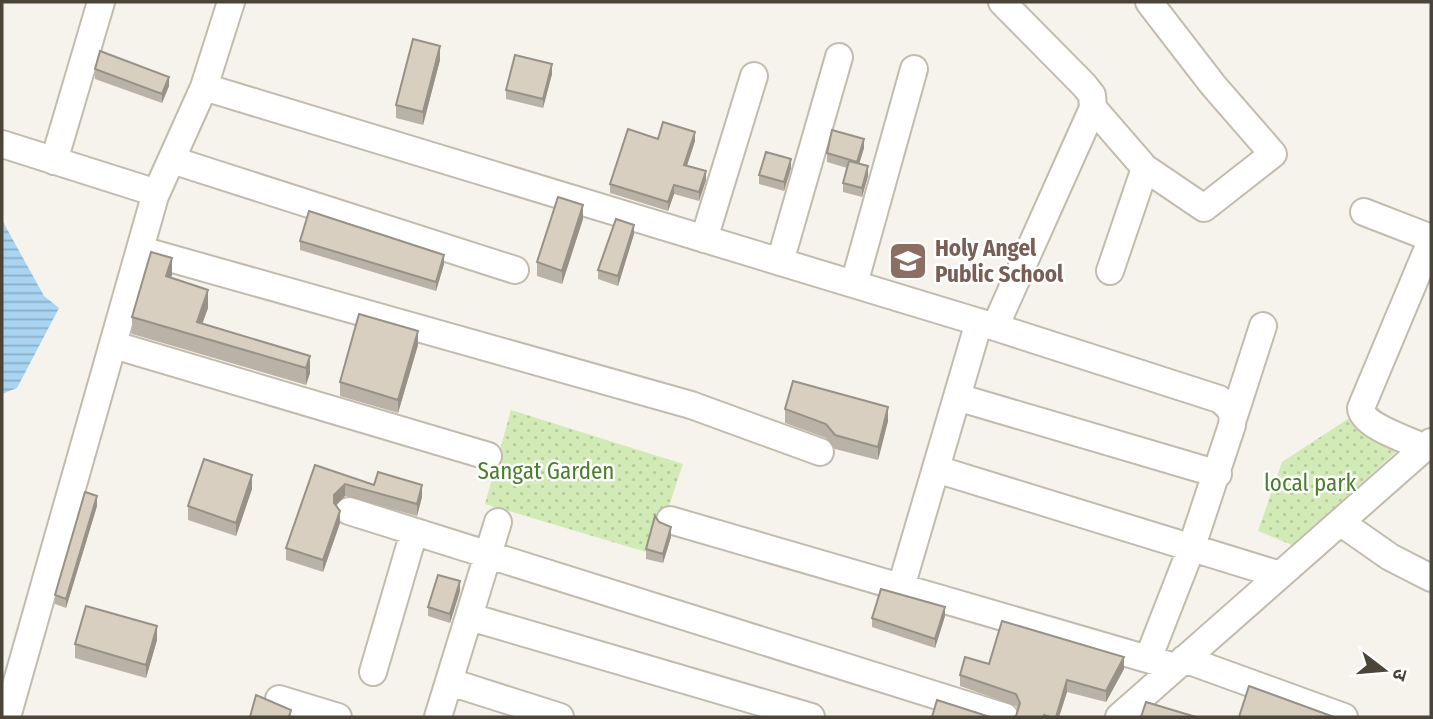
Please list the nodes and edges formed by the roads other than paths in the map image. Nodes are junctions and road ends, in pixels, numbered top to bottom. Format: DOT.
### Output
graph roads {
  1 [pos="101,2"];
  2 [pos="230,2"];
  3 [pos="1002,2"];
  4 [pos="1149,2"];
  5 [pos="839,57"];
  6 [pos="914,69"];
  7 [pos="754,76"];
  8 [pos="205,87"];
  9 [pos="1093,108"];
  10 [pos="2,144"];
  11 [pos="172,160"];
  12 [pos="54,161"];
  13 [pos="1145,168"];
  14 [pos="155,196"];
  15 [pos="1364,212"];
  16 [pos="704,239"];
  17 [pos="1431,240"];
  18 [pos="141,250"];
  19 [pos="780,262"];
  20 [pos="515,270"];
  21 [pos="1110,271"];
  22 [pos="854,284"];
  23 [pos="987,325"];
  24 [pos="1263,326"];
  25 [pos="114,345"];
  26 [pos="957,397"];
  27 [pos="1234,416"];
  28 [pos="1428,445"];
  29 [pos="820,452"];
  30 [pos="488,456"];
  31 [pos="936,469"];
  32 [pos="1217,474"];
  33 [pos="349,511"];
  34 [pos="670,520"];
  35 [pos="498,522"];
  36 [pos="1340,522"];
  37 [pos="414,532"];
  38 [pos="1191,549"];
  39 [pos="488,556"];
  40 [pos="1280,575"];
  41 [pos="1431,578"];
  42 [pos="901,587"];
  43 [pos="470,617"];
  44 [pos="1148,659"];
  45 [pos="1180,663"];
  46 [pos="373,672"];
  47 [pos="450,682"];
  48 [pos="279,699"];
  49 [pos="7,702"];
  50 [pos="338,717"];
  51 [pos="438,717"];
  52 [pos="560,717"];
  53 [pos="811,717"];
  54 [pos="1005,717"];
  55 [pos="1119,717"];
  56 [pos="1344,717"];
  1 -- 12 [label="street"];
  2 -- 8 [label="street"];
  3 -- 9 [label="street"];
  4 -- 13 [label="street"];
  5 -- 19 [label="street"];
  6 -- 22 [label="street"];
  7 -- 16 [label="street"];
  8 -- 11 [label="street"];
  8 -- 16 [label="street"];
  9 -- 13 [label="street"];
  9 -- 23 [label="street"];
  10 -- 12 [label="street"];
  11 -- 14 [label="street"];
  11 -- 20 [label="street"];
  12 -- 14 [label="street"];
  13 -- 21 [label="street"];
  14 -- 18 [label="street"];
  15 -- 17 [label="street"];
  16 -- 19 [label="street"];
  17 -- 28 [label="street"];
  18 -- 25 [label="street"];
  18 -- 29 [label="street"];
  19 -- 22 [label="street"];
  22 -- 23 [label="street"];
  23 -- 26 [label="street"];
  23 -- 27 [label="street"];
  24 -- 27 [label="street"];
  25 -- 30 [label="street"];
  25 -- 49 [label="street"];
  26 -- 31 [label="street"];
  26 -- 32 [label="street"];
  27 -- 32 [label="street"];
  28 -- 36 [label="street"];
  31 -- 38 [label="street"];
  31 -- 42 [label="street"];
  32 -- 38 [label="street"];
  33 -- 37 [label="street"];
  34 -- 42 [label="street"];
  35 -- 39 [label="street"];
  36 -- 40 [label="street"];
  36 -- 41 [label="street"];
  37 -- 39 [label="street"];
  37 -- 46 [label="street"];
  38 -- 40 [label="street"];
  38 -- 44 [label="street"];
  39 -- 43 [label="street"];
  39 -- 54 [label="street"];
  40 -- 45 [label="street"];
  42 -- 44 [label="street"];
  43 -- 47 [label="street"];
  43 -- 53 [label="street"];
  44 -- 45 [label="street"];
  45 -- 55 [label="street"];
  45 -- 56 [label="street"];
  47 -- 51 [label="street"];
  47 -- 52 [label="street"];
  48 -- 50 [label="street"];
}
